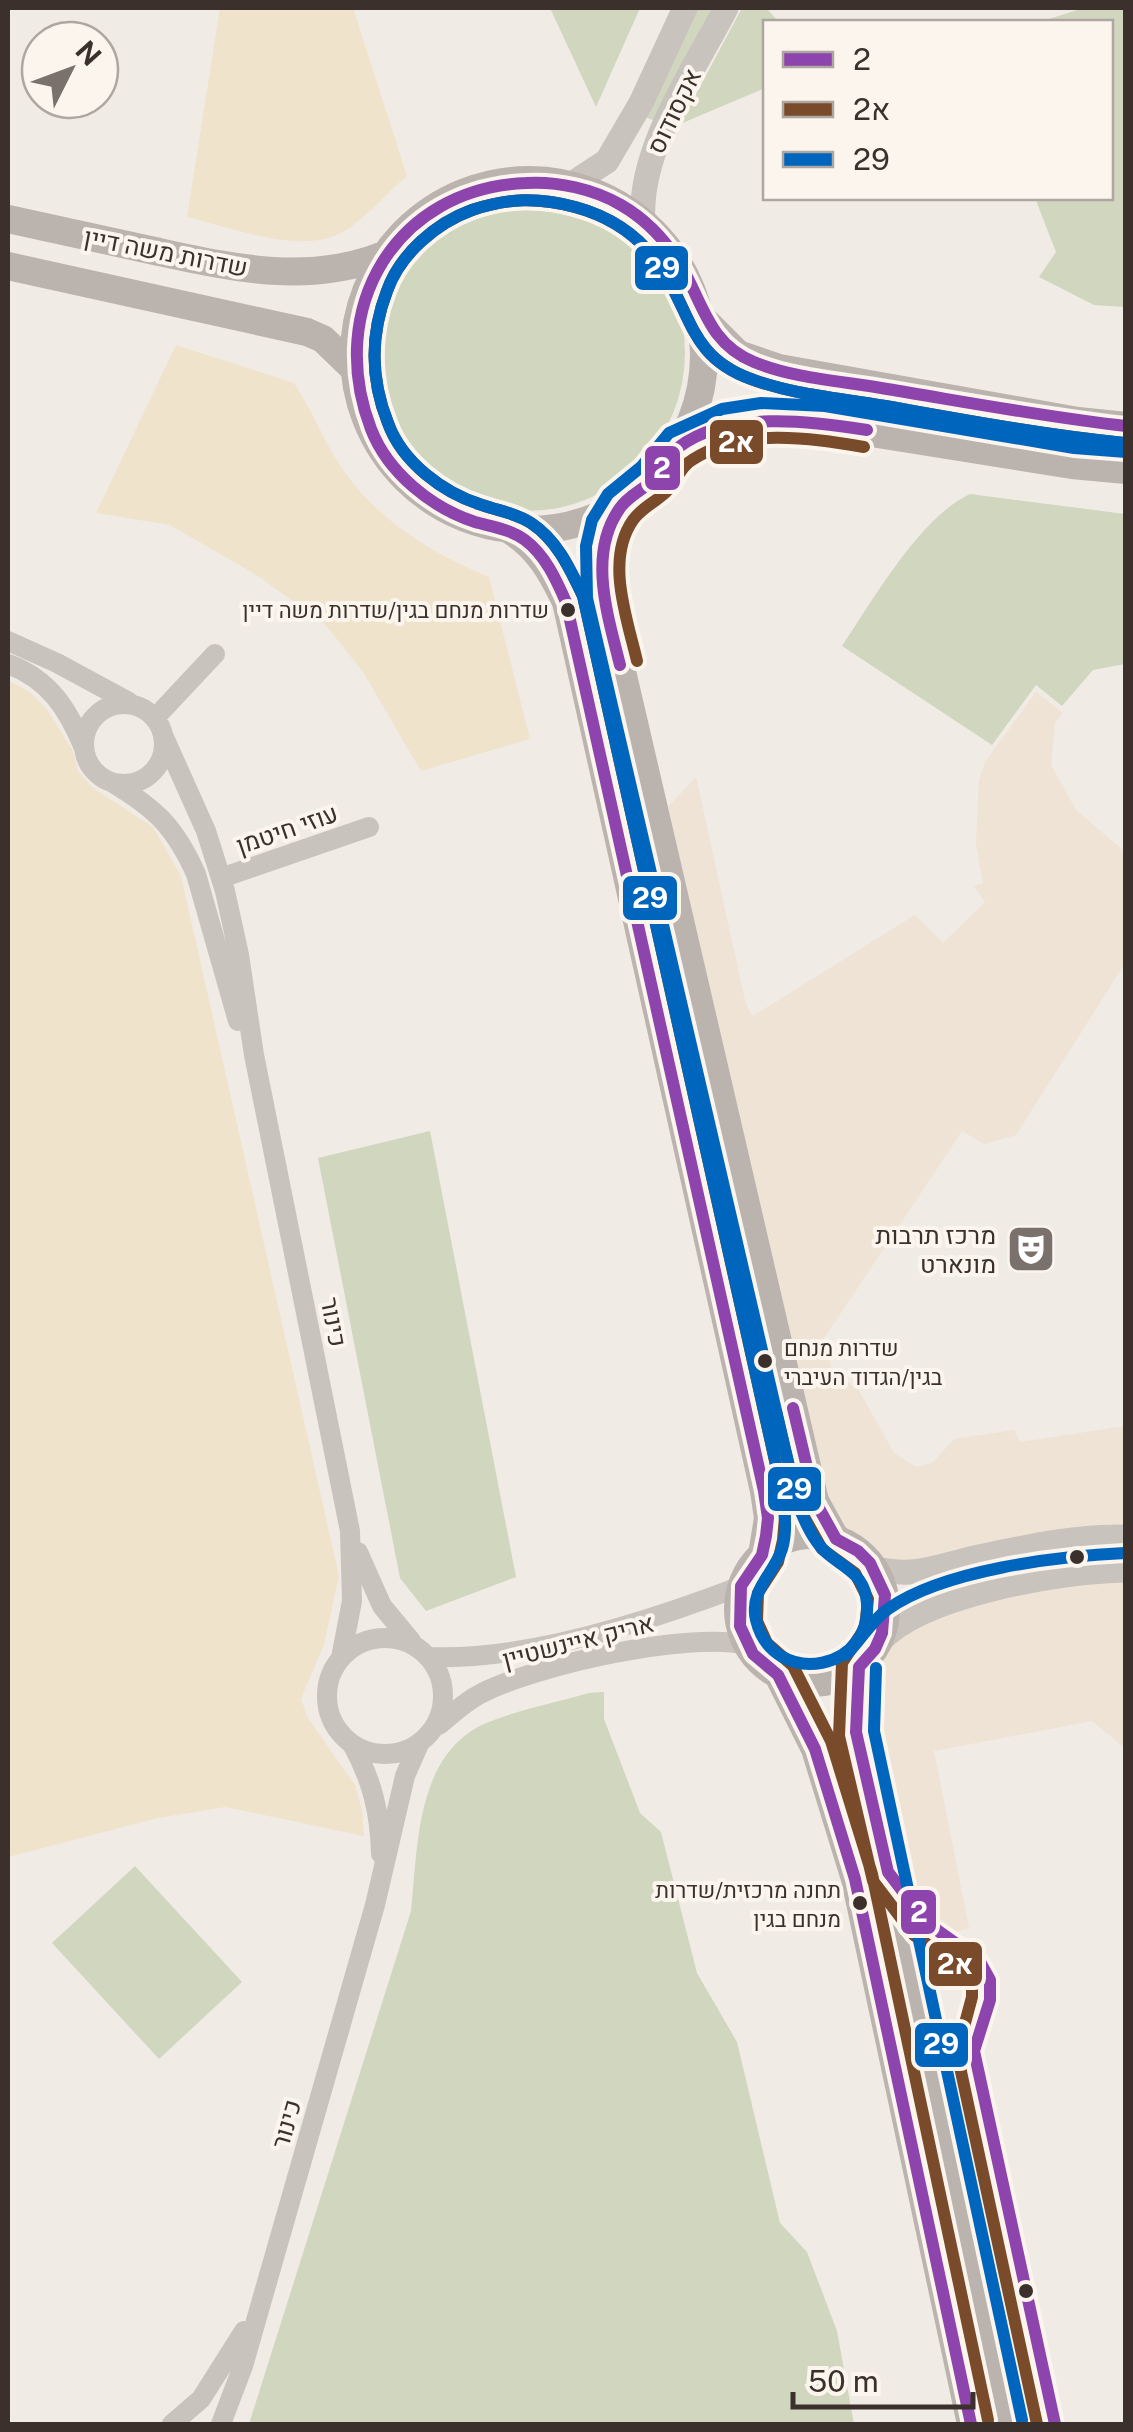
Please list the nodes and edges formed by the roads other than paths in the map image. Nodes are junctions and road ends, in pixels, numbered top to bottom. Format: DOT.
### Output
graph roads {
  1 [pos="685,8"];
  2 [pos="726,8"];
  3 [pos="572,184"];
  4 [pos="8,219"];
  5 [pos="643,221"];
  6 [pos="384,255"];
  7 [pos="8,266"];
  8 [pos="700,316"];
  9 [pos="354,369"];
  10 [pos="1126,426"];
  11 [pos="679,447"];
  12 [pos="1126,470"];
  13 [pos="622,505"];
  14 [pos="508,529"];
  15 [pos="8,641"];
  16 [pos="215,654"];
  17 [pos="8,664"];
  18 [pos="135,705"];
  19 [pos="159,726"];
  20 [pos="85,751"];
  21 [pos="114,783"];
  22 [pos="370,827"];
  23 [pos="221,878"];
  24 [pos="268,1124"];
  25 [pos="350,1531"];
  26 [pos="1126,1537"];
  27 [pos="836,1539"];
  28 [pos="762,1554"];
  29 [pos="873,1568"];
  30 [pos="1126,1570"];
  31 [pos="742,1586"];
  32 [pos="878,1642"];
  33 [pos="748,1646"];
  34 [pos="423,1652"];
  35 [pos="341,1658"];
  36 [pos="859,1666"];
  37 [pos="778,1675"];
  38 [pos="426,1737"];
  39 [pos="351,1743"];
  40 [pos="375,1906"];
  41 [pos="262,2298"];
  42 [pos="172,2424"];
  43 [pos="221,2424"];
  44 [pos="971,2424"];
  45 [pos="1005,2424"];
  1 -- 3 [label="street, אקסודוס"];
  2 -- 5 [label="street, אקסודוס"];
  3 -- 5 [label="main road"];
  3 -- 6 [label="main road"];
  4 -- 6 [label="main road, שדרות משה דיין"];
  5 -- 8 [label="main road"];
  6 -- 9 [label="main road"];
  7 -- 9 [label="main road, שדרות משה דיין"];
  8 -- 10 [label="main road"];
  8 -- 11 [label="main road"];
  9 -- 14 [label="main road"];
  11 -- 12 [label="main road"];
  11 -- 13 [label="main road"];
  13 -- 14 [label="main road"];
  13 -- 27 [label="main road"];
  14 -- 28 [label="main road"];
  15 -- 18 [label="street"];
  16 -- 19 [label="street"];
  17 -- 20 [label="street"];
  18 -- 19 [label="street"];
  18 -- 20 [label="street"];
  19 -- 21 [label="street"];
  19 -- 23 [label="street, כינור"];
  20 -- 21 [label="street"];
  21 -- 24 [label="street, כינור"];
  22 -- 23 [label="street, עוזי חיטמן"];
  23 -- 24 [label="street, כינור"];
  24 -- 25 [label="street, כינור"];
  25 -- 34 [label="street, כינור"];
  25 -- 35 [label="street, כינור"];
  26 -- 29 [label="street"];
  27 -- 28 [label="main road"];
  27 -- 29 [label="main road"];
  28 -- 31 [label="main road"];
  29 -- 32 [label="main road"];
  30 -- 32 [label="street"];
  31 -- 33 [label="main road"];
  31 -- 34 [label="street, אריק איינשטיין"];
  32 -- 36 [label="main road"];
  33 -- 37 [label="main road"];
  33 -- 38 [label="street, אריק איינשטיין"];
  34 -- 35 [label="street"];
  34 -- 38 [label="street"];
  35 -- 39 [label="street"];
  36 -- 37 [label="main road"];
  36 -- 45 [label="main road"];
  37 -- 44 [label="main road"];
  38 -- 39 [label="street"];
  38 -- 40 [label="street, כינור"];
  39 -- 40 [label="street, כינור"];
  40 -- 41 [label="street, כינור"];
  41 -- 42 [label="street, כינור"];
  41 -- 43 [label="street, כינור"];
}
